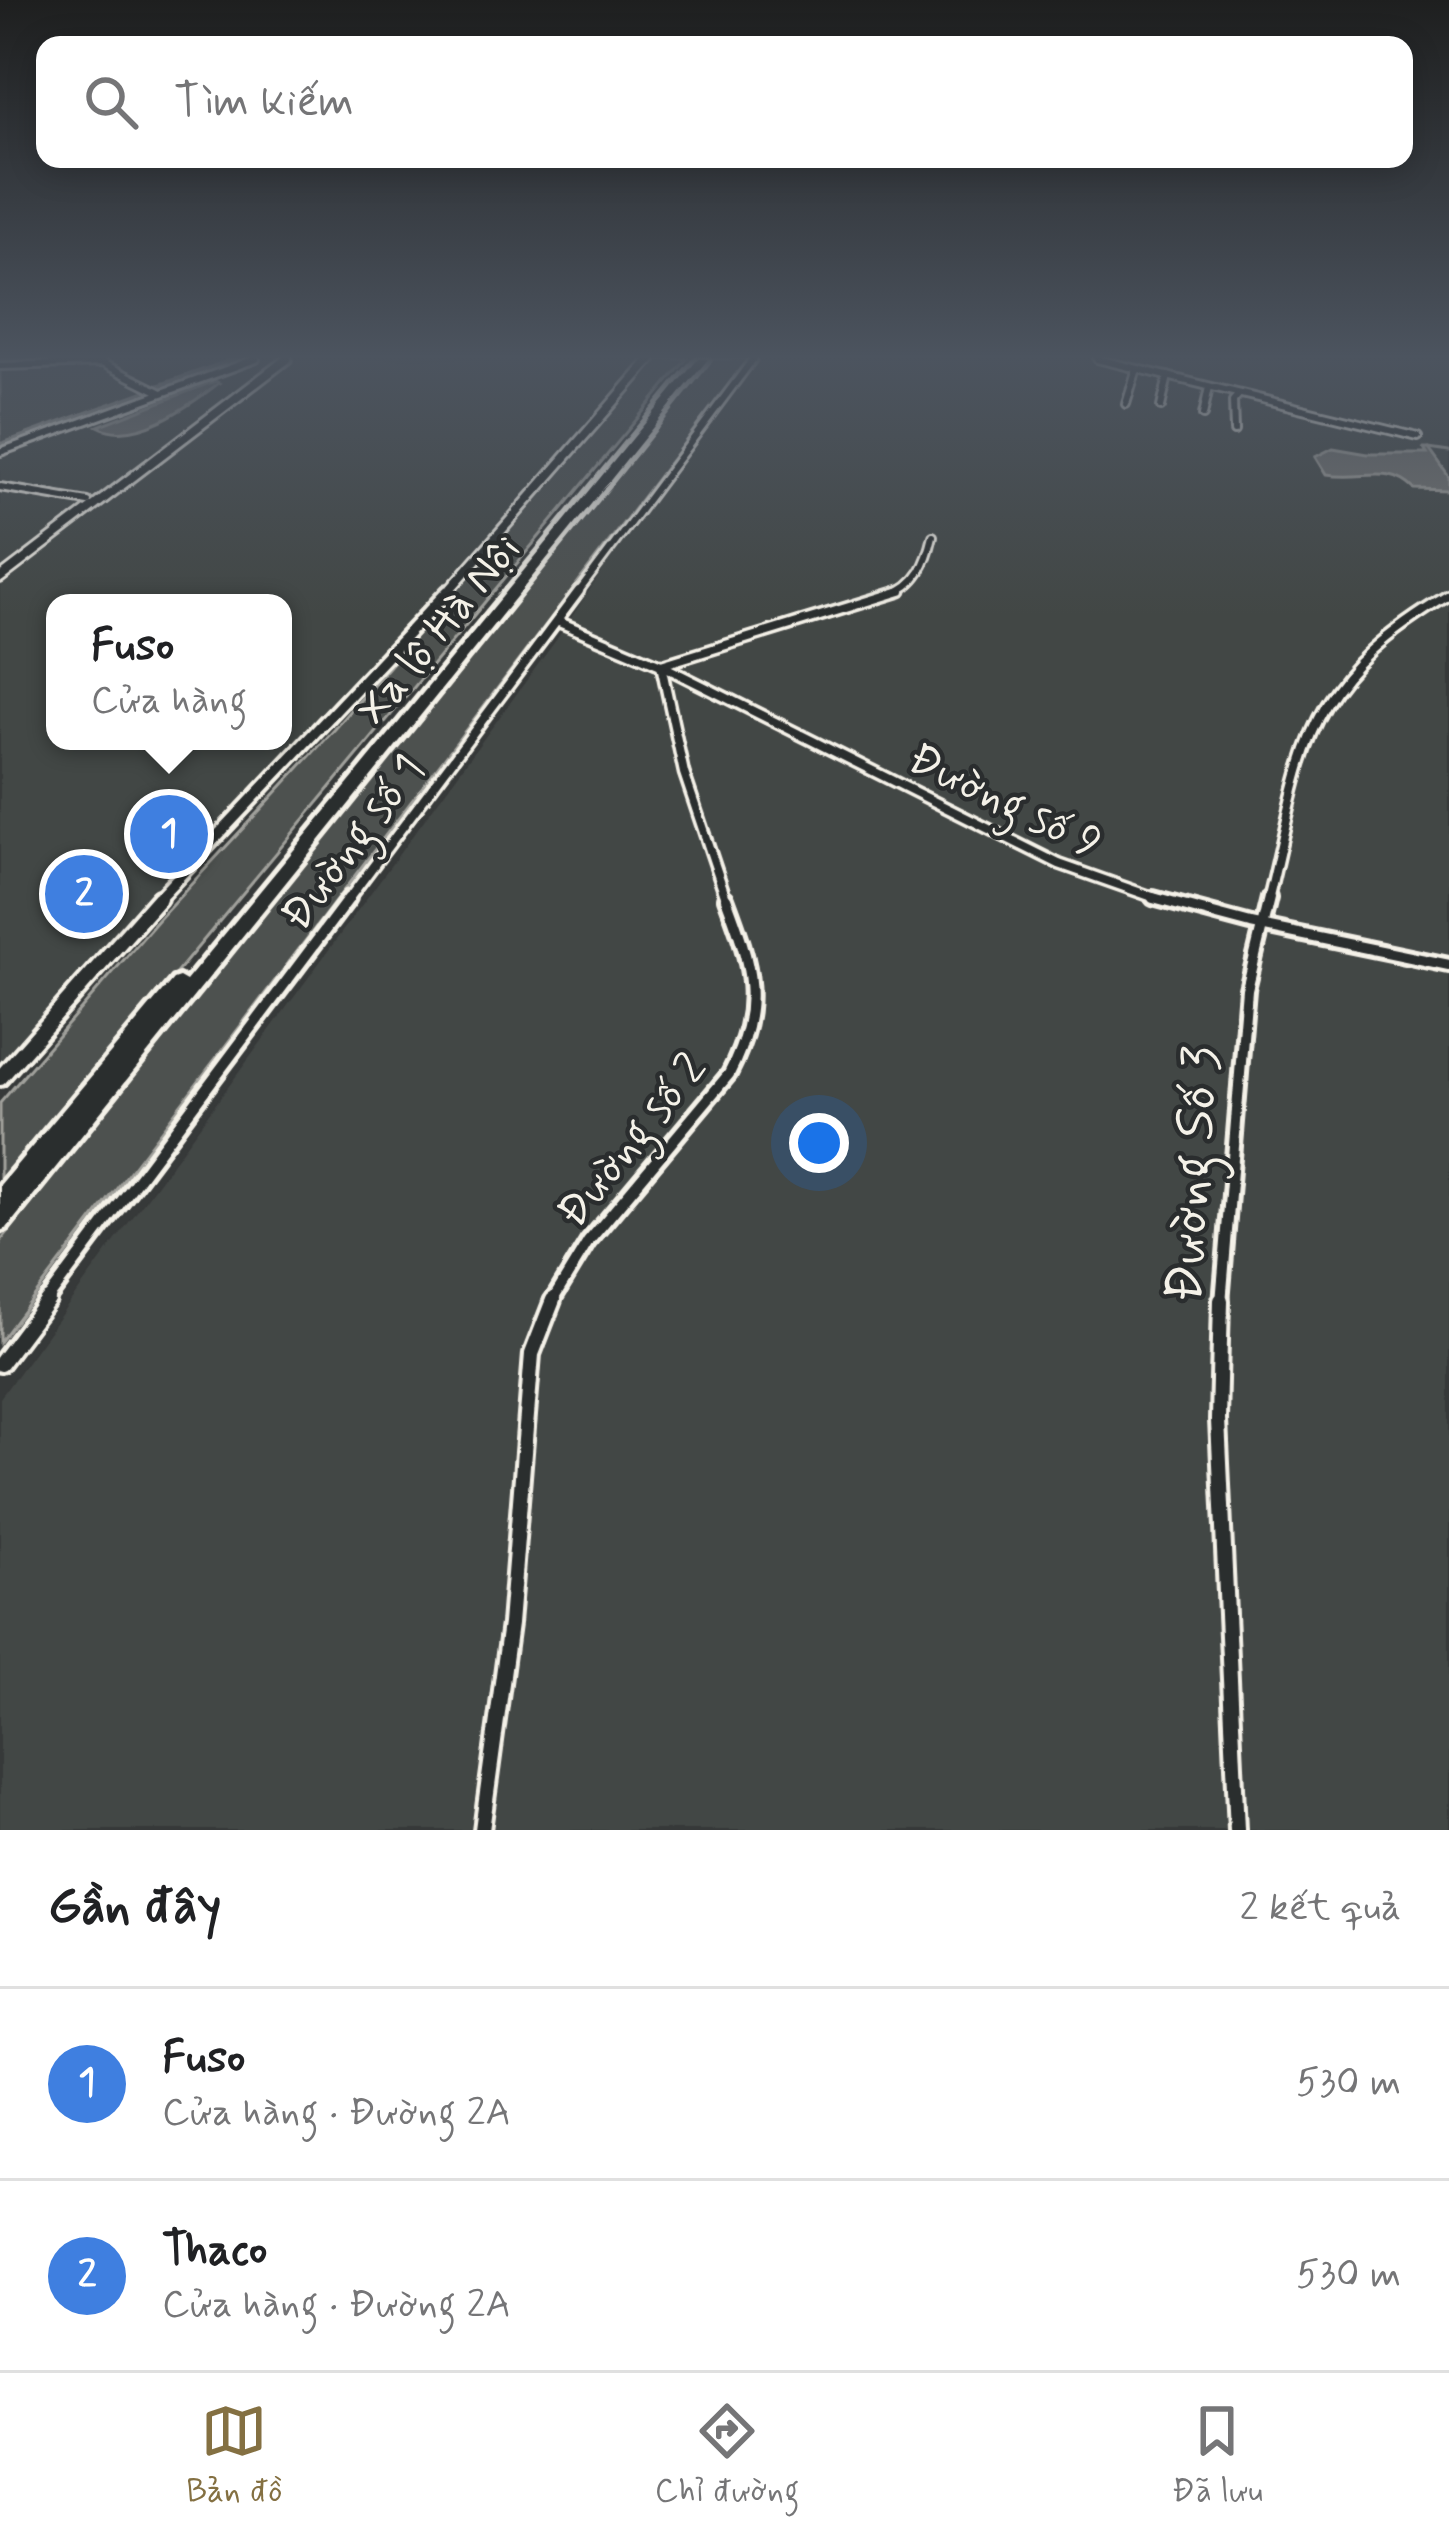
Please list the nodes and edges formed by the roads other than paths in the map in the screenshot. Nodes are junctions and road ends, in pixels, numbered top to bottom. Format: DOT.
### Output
graph roads {
  1 [pos="163,444"];
  2 [pos="171,444"];
  3 [pos="576,444"];
  4 [pos="628,444"];
  5 [pos="630,444"];
  6 [pos="690,444"];
  7 [pos="0,487"];
  8 [pos="93,502"];
  9 [pos="933,536"];
  10 [pos="0,569"];
  11 [pos="0,578"];
  12 [pos="1449,595"];
  13 [pos="559,622"];
  14 [pos="661,664"];
  15 [pos="1261,926"];
  16 [pos="1449,965"];
  17 [pos="0,1078"];
  18 [pos="0,1200"];
  19 [pos="0,1222"];
  20 [pos="0,1364"];
  21 [pos="482,1830"];
  22 [pos="1237,1830"];
  1 -- 8 [label="street"];
  2 -- 8 [label="street"];
  3 -- 17 [label="street"];
  4 -- 18 [label="highway, Xa lộ Hà Nội"];
  5 -- 19 [label="highway, Xa lộ Hà Nội"];
  6 -- 13 [label="street, Đường số 1"];
  7 -- 8 [label="street"];
  8 -- 10 [label="street"];
  8 -- 11 [label="street"];
  9 -- 14 [label="street"];
  12 -- 15 [label="street, Đường Số 3"];
  13 -- 14 [label="street, Đường số 9"];
  13 -- 20 [label="street, Đường số 1"];
  14 -- 15 [label="street, Đường số 9"];
  14 -- 21 [label="street, Đường số 2"];
  15 -- 16 [label="street, Đường số 9"];
  15 -- 22 [label="street, Đường Số 3"];
}
